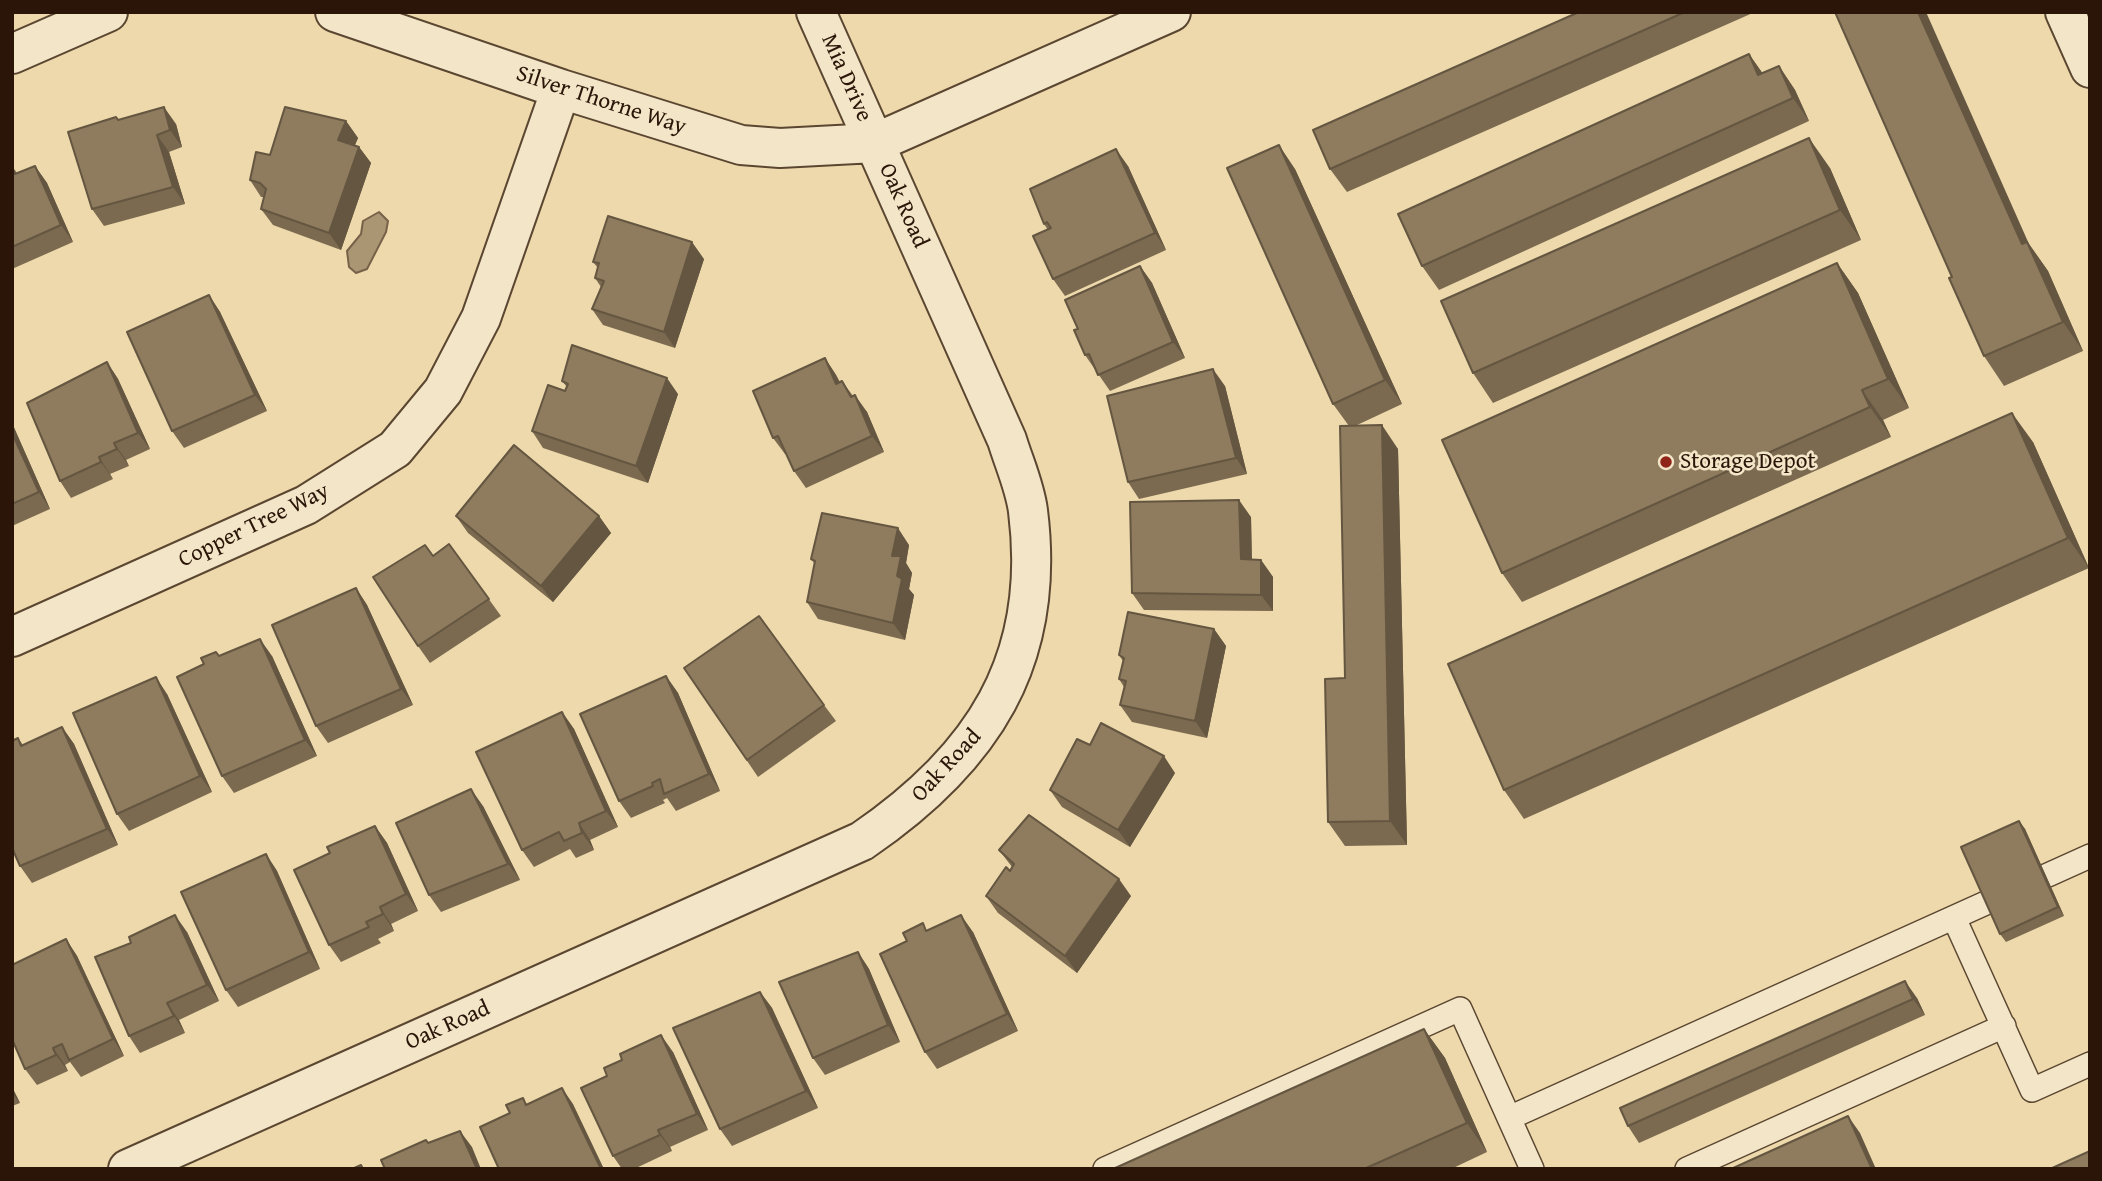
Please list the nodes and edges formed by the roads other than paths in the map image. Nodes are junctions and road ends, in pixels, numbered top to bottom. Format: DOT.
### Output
graph roads {
  1 [pos="108,12"];
  2 [pos="335,12"];
  3 [pos="816,12"];
  4 [pos="1171,12"];
  5 [pos="2065,12"];
  6 [pos="12,54"];
  7 [pos="2090,68"];
  8 [pos="561,89"];
  9 [pos="875,143"];
  10 [pos="12,637"];
  11 [pos="2090,856"];
  12 [pos="1954,918"];
  13 [pos="2004,1026"];
  14 [pos="2090,1064"];
  15 [pos="1509,1118"];
  16 [pos="128,1169"];
  17 [pos="1104,1169"];
  18 [pos="1532,1169"];
  19 [pos="1687,1169"];
  1 -- 6 [label="street"];
  2 -- 8 [label="street, Silver Thorne Way"];
  3 -- 9 [label="street, Mia Drive"];
  4 -- 9 [label="street, Oak Road"];
  5 -- 7 [label="street"];
  8 -- 9 [label="street, Silver Thorne Way"];
  8 -- 10 [label="street, Copper Tree Way"];
  9 -- 16 [label="street, Oak Road"];
  11 -- 12 [label="lane"];
  12 -- 13 [label="lane"];
  12 -- 15 [label="lane"];
  13 -- 14 [label="lane"];
  13 -- 19 [label="lane"];
  15 -- 17 [label="lane"];
  15 -- 18 [label="lane"];
}
